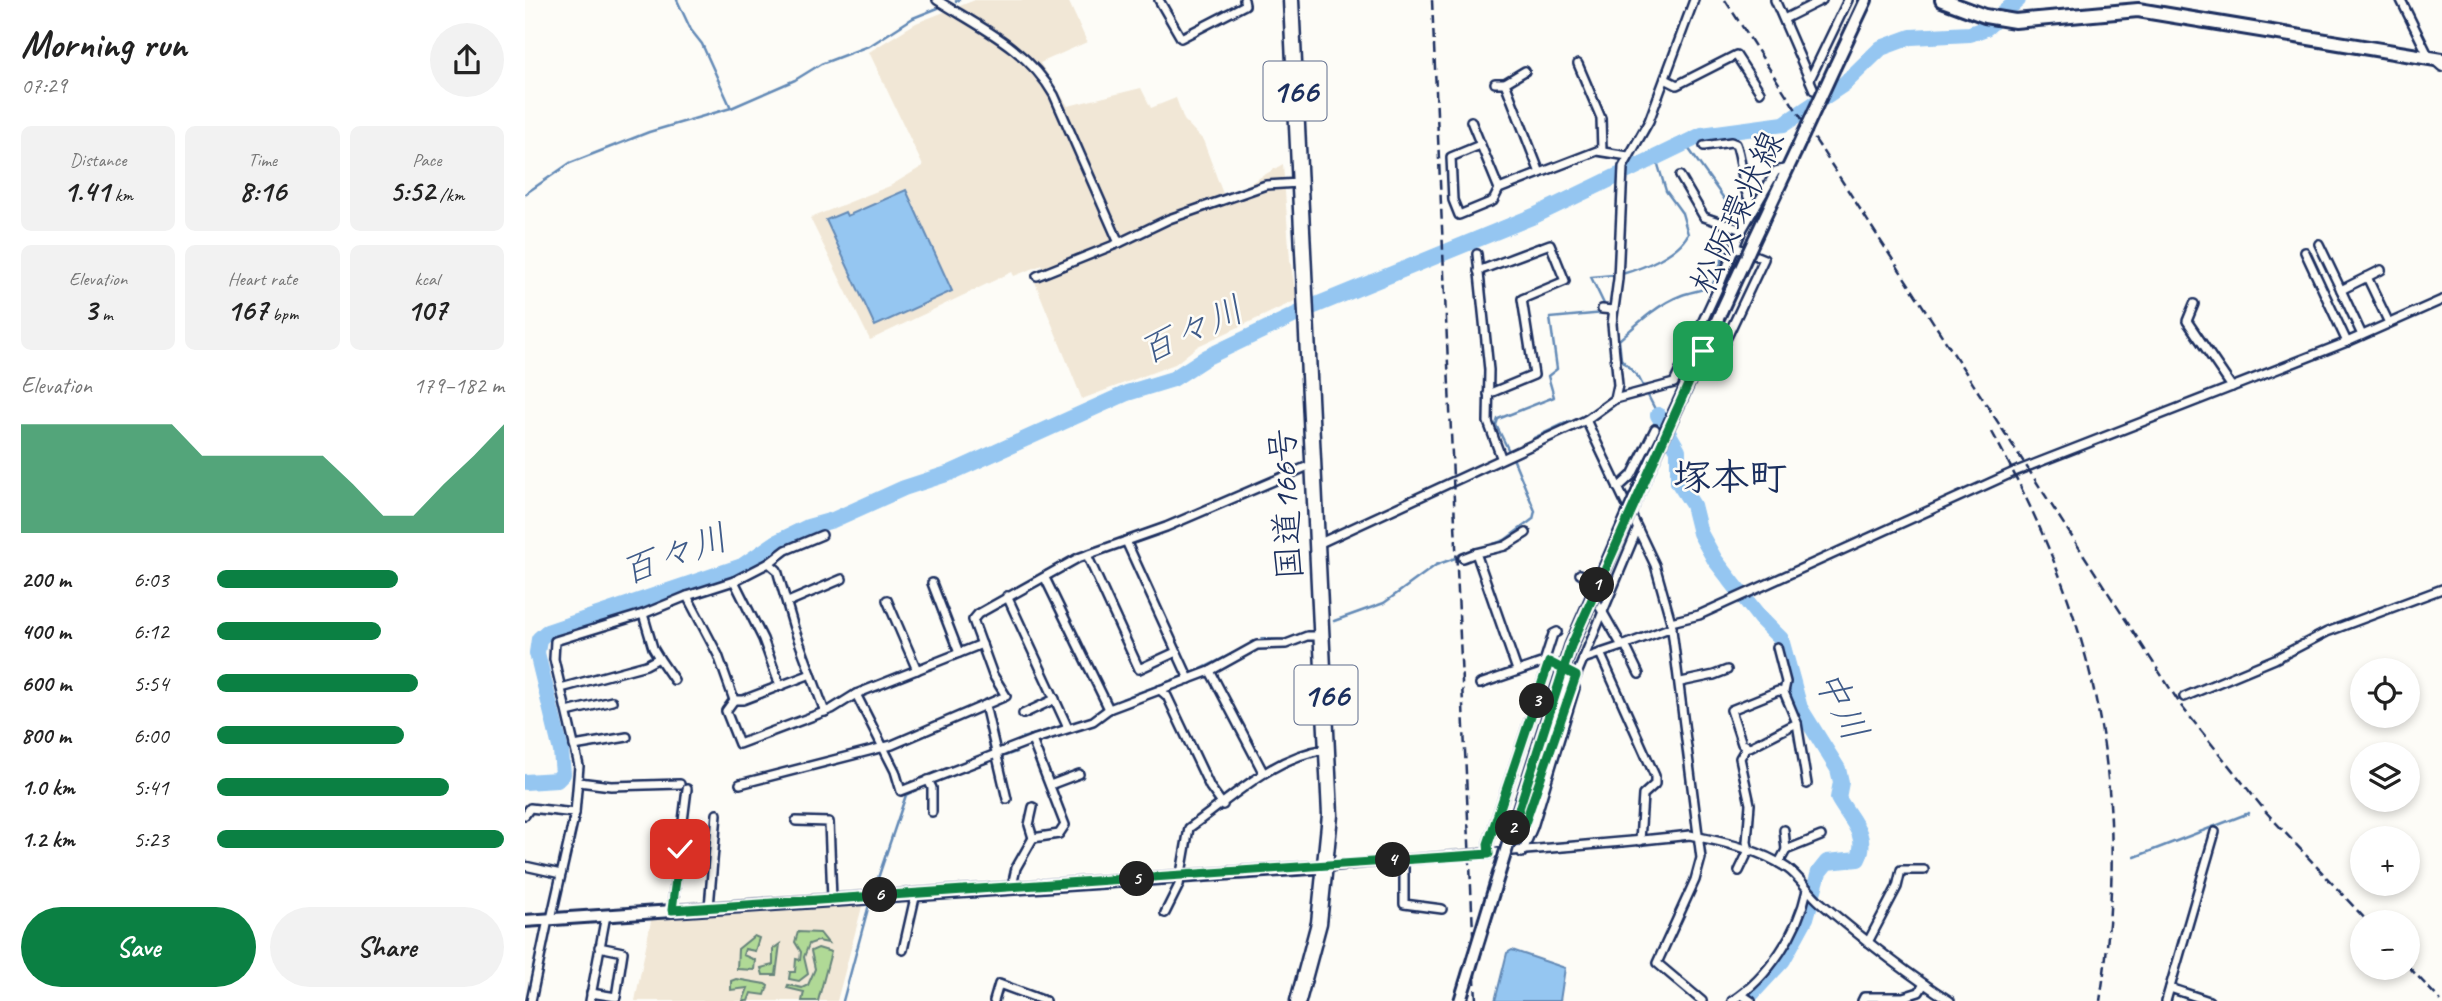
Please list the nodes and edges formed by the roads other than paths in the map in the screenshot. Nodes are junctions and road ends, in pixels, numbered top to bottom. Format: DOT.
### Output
graph roads {
  1 [pos="937,0"];
  2 [pos="1244,0"];
  3 [pos="1291,0"];
  4 [pos="1694,0"];
  5 [pos="1775,0"];
  6 [pos="1822,0"];
  7 [pos="1849,0"];
  8 [pos="1866,0"];
  9 [pos="1942,0"];
  10 [pos="2401,0"];
  11 [pos="1162,1"];
  12 [pos="1784,19"];
  13 [pos="2428,55"];
  14 [pos="2442,60"];
  15 [pos="1578,64"];
  16 [pos="2442,67"];
  17 [pos="1525,71"];
  18 [pos="1665,79"];
  19 [pos="1810,79"];
  20 [pos="1495,83"];
  21 [pos="1505,83"];
  22 [pos="1814,90"];
  23 [pos="1759,92"];
  24 [pos="1471,121"];
  25 [pos="1480,145"];
  26 [pos="1704,146"];
  27 [pos="1602,151"];
  28 [pos="1628,156"];
  29 [pos="1788,167"];
  30 [pos="1540,173"];
  31 [pos="1680,176"];
  32 [pos="1300,183"];
  33 [pos="1499,190"];
  34 [pos="1755,207"];
  35 [pos="1740,229"];
  36 [pos="1296,242"];
  37 [pos="1119,243"];
  38 [pos="2319,244"];
  39 [pos="1735,247"];
  40 [pos="2305,252"];
  41 [pos="1477,254"];
  42 [pos="2381,270"];
  43 [pos="1478,271"];
  44 [pos="1037,276"];
  45 [pos="2367,277"];
  46 [pos="1306,285"];
  47 [pos="2341,290"];
  48 [pos="2442,300"];
  49 [pos="2194,304"];
  50 [pos="2389,323"];
  51 [pos="2362,335"];
  52 [pos="2347,342"];
  53 [pos="1706,372"];
  54 [pos="2232,387"];
  55 [pos="1488,394"];
  56 [pos="1615,399"];
  57 [pos="1586,420"];
  58 [pos="1655,429"];
  59 [pos="1507,454"];
  60 [pos="1314,463"];
  61 [pos="1618,488"];
  62 [pos="1637,530"];
  63 [pos="1525,533"];
  64 [pos="822,535"];
  65 [pos="1126,541"];
  66 [pos="1318,544"];
  67 [pos="1476,553"];
  68 [pos="1087,555"];
  69 [pos="1463,558"];
  70 [pos="769,563"];
  71 [pos="1045,578"];
  72 [pos="842,579"];
  73 [pos="734,581"];
  74 [pos="932,583"];
  75 [pos="2442,589"];
  76 [pos="687,596"];
  77 [pos="1007,596"];
  78 [pos="887,600"];
  79 [pos="788,602"];
  80 [pos="1600,608"];
  81 [pos="643,614"];
  82 [pos="1672,625"];
  83 [pos="1557,632"];
  84 [pos="1323,636"];
  85 [pos="982,644"];
  86 [pos="1623,646"];
  87 [pos="1777,647"];
  88 [pos="1176,652"];
  89 [pos="959,653"];
  90 [pos="1600,653"];
  91 [pos="659,658"];
  92 [pos="1583,659"];
  93 [pos="1547,662"];
  94 [pos="917,670"];
  95 [pos="1517,670"];
  96 [pos="1727,670"];
  97 [pos="1210,671"];
  98 [pos="811,674"];
  99 [pos="1639,674"];
  100 [pos="1187,675"];
  101 [pos="1576,676"];
  102 [pos="674,680"];
  103 [pos="1681,682"];
  104 [pos="1480,684"];
  105 [pos="780,686"];
  106 [pos="561,688"];
  107 [pos="1160,690"];
  108 [pos="1784,692"];
  109 [pos="856,694"];
  110 [pos="2184,697"];
  111 [pos="1055,699"];
  112 [pos="734,700"];
  113 [pos="613,701"];
  114 [pos="985,705"];
  115 [pos="1109,709"];
  116 [pos="568,712"];
  117 [pos="825,712"];
  118 [pos="1023,714"];
  119 [pos="1797,723"];
  120 [pos="1068,728"];
  121 [pos="627,737"];
  122 [pos="1033,740"];
  123 [pos="574,746"];
  124 [pos="1747,746"];
  125 [pos="883,747"];
  126 [pos="1328,749"];
  127 [pos="998,757"];
  128 [pos="1263,772"];
  129 [pos="1079,774"];
  130 [pos="579,782"];
  131 [pos="929,783"];
  132 [pos="740,784"];
  133 [pos="1807,784"];
  134 [pos="1050,785"];
  135 [pos="1007,799"];
  136 [pos="1223,805"];
  137 [pos="1033,807"];
  138 [pos="932,812"];
  139 [pos="575,813"];
  140 [pos="717,814"];
  141 [pos="525,815"];
  142 [pos="796,821"];
  143 [pos="1784,830"];
  144 [pos="2215,832"];
  145 [pos="1821,836"];
  146 [pos="1510,837"];
  147 [pos="1699,837"];
  148 [pos="1033,838"];
  149 [pos="1640,841"];
  150 [pos="1749,850"];
  151 [pos="1786,850"];
  152 [pos="1522,853"];
  153 [pos="1489,854"];
  154 [pos="1404,859"];
  155 [pos="1779,863"];
  156 [pos="525,866"];
  157 [pos="1326,867"];
  158 [pos="1924,870"];
  159 [pos="1739,871"];
  160 [pos="561,874"];
  161 [pos="1180,875"];
  162 [pos="1012,886"];
  163 [pos="1808,891"];
  164 [pos="916,893"];
  165 [pos="832,899"];
  166 [pos="709,907"];
  167 [pos="1442,909"];
  168 [pos="672,910"];
  169 [pos="1165,913"];
  170 [pos="606,915"];
  171 [pos="549,919"];
  172 [pos="525,921"];
  173 [pos="1868,942"];
  174 [pos="599,947"];
  175 [pos="903,950"];
  176 [pos="1924,984"];
  177 [pos="2170,988"];
  178 [pos="1742,995"];
  179 [pos="529,997"];
  180 [pos="591,997"];
  181 [pos="994,1001"];
  182 [pos="1045,1001"];
  183 [pos="1298,1001"];
  184 [pos="1460,1001"];
  185 [pos="1702,1001"];
  186 [pos="1732,1001"];
  187 [pos="1751,1001"];
  188 [pos="1862,1001"];
  189 [pos="1950,1001"];
  190 [pos="2166,1001"];
  191 [pos="2209,1001"];
  1 -- 37 [label="street"];
  2 -- 11 [label="street"];
  3 -- 32 [label="highway, 国道166号 / 166"];
  4 -- 18 [label="street"];
  5 -- 12 [label="street"];
  6 -- 12 [label="street"];
  7 -- 19 [label="street"];
  8 -- 29 [label="main road, 松阪環状線, bridge"];
  9 -- 13 [label="main road"];
  10 -- 13 [label="street"];
  12 -- 19 [label="street"];
  13 -- 14 [label="main road"];
  13 -- 16 [label="street"];
  15 -- 27 [label="street"];
  17 -- 21 [label="street"];
  18 -- 23 [label="street"];
  18 -- 28 [label="street"];
  19 -- 22 [label="street"];
  20 -- 21 [label="street"];
  21 -- 30 [label="street"];
  24 -- 25 [label="street"];
  25 -- 33 [label="street"];
  25 -- 33 [label="street"];
  26 -- 34 [label="street"];
  27 -- 28 [label="street"];
  27 -- 30 [label="street"];
  28 -- 56 [label="street"];
  29 -- 34 [label="street"];
  29 -- 146 [label="main road, 松阪環状線, bridge"];
  30 -- 33 [label="street"];
  31 -- 35 [label="street"];
  32 -- 37 [label="street"];
  32 -- 46 [label="highway, 国道166号 / 166"];
  34 -- 35 [label="street"];
  35 -- 39 [label="street"];
  36 -- 46 [label="street"];
  37 -- 44 [label="street"];
  38 -- 47 [label="street"];
  39 -- 53 [label="street"];
  39 -- 56 [label="street"];
  40 -- 52 [label="street"];
  41 -- 43 [label="street"];
  42 -- 45 [label="street"];
  43 -- 55 [label="street"];
  43 -- 55 [label="street"];
  45 -- 47 [label="street"];
  45 -- 50 [label="street"];
  46 -- 60 [label="highway, 国道166号 / 166"];
  47 -- 51 [label="street"];
  48 -- 50 [label="street"];
  49 -- 54 [label="street"];
  50 -- 51 [label="street"];
  51 -- 52 [label="street"];
  52 -- 54 [label="street"];
  54 -- 82 [label="street"];
  55 -- 59 [label="street"];
  56 -- 57 [label="street"];
  57 -- 59 [label="street"];
  57 -- 61 [label="street"];
  58 -- 61 [label="street"];
  59 -- 66 [label="street"];
  60 -- 65 [label="street"];
  60 -- 66 [label="highway, 国道166号 / 166"];
  61 -- 62 [label="street"];
  62 -- 80 [label="street"];
  62 -- 82 [label="street"];
  63 -- 67 [label="street"];
  64 -- 70 [label="street"];
  65 -- 68 [label="street"];
  65 -- 88 [label="street"];
  66 -- 84 [label="highway, 国道166号 / 166"];
  67 -- 69 [label="street"];
  67 -- 95 [label="street"];
  68 -- 71 [label="street"];
  68 -- 88 [label="street"];
  70 -- 73 [label="street"];
  70 -- 79 [label="street"];
  71 -- 77 [label="street"];
  71 -- 115 [label="street"];
  72 -- 79 [label="street"];
  73 -- 76 [label="street"];
  73 -- 105 [label="street"];
  74 -- 89 [label="street"];
  75 -- 110 [label="street"];
  76 -- 81 [label="street"];
  76 -- 112 [label="street"];
  77 -- 85 [label="street"];
  77 -- 111 [label="street"];
  78 -- 94 [label="street"];
  79 -- 98 [label="street"];
  80 -- 86 [label="street"];
  80 -- 92 [label="street"];
  81 -- 91 [label="street"];
  81 -- 106 [label="street"];
  82 -- 86 [label="street"];
  82 -- 103 [label="street"];
  83 -- 93 [label="street"];
  84 -- 97 [label="street"];
  84 -- 126 [label="highway, 国道166号 / 166"];
  85 -- 89 [label="street"];
  85 -- 114 [label="street"];
  86 -- 90 [label="street"];
  86 -- 99 [label="street"];
  87 -- 108 [label="street"];
  88 -- 100 [label="street"];
  89 -- 94 [label="street"];
  90 -- 92 [label="street"];
  90 -- 149 [label="street"];
  91 -- 102 [label="street"];
  91 -- 106 [label="street"];
  92 -- 101 [label="street"];
  92 -- 152 [label="street"];
  93 -- 95 [label="street"];
  93 -- 101 [label="street"];
  93 -- 153 [label="street"];
  94 -- 109 [label="street"];
  95 -- 104 [label="street"];
  96 -- 103 [label="street"];
  97 -- 100 [label="street"];
  97 -- 128 [label="street"];
  98 -- 105 [label="street"];
  98 -- 117 [label="street"];
  100 -- 107 [label="street"];
  101 -- 146 [label="street"];
  103 -- 147 [label="street"];
  105 -- 112 [label="street"];
  106 -- 116 [label="street"];
  107 -- 115 [label="street"];
  107 -- 136 [label="street"];
  108 -- 119 [label="street"];
  108 -- 124 [label="street"];
  109 -- 117 [label="street"];
  109 -- 125 [label="street"];
  111 -- 118 [label="street"];
  111 -- 120 [label="street"];
  112 -- 117 [label="street"];
  113 -- 116 [label="street"];
  114 -- 125 [label="street"];
  114 -- 127 [label="street"];
  115 -- 120 [label="street"];
  116 -- 123 [label="street"];
  119 -- 124 [label="street"];
  119 -- 133 [label="street"];
  120 -- 122 [label="street"];
  121 -- 123 [label="street"];
  122 -- 127 [label="street"];
  122 -- 134 [label="street"];
  123 -- 130 [label="street"];
  124 -- 150 [label="street"];
  125 -- 131 [label="street"];
  125 -- 132 [label="street"];
  126 -- 128 [label="street"];
  126 -- 157 [label="highway, 国道166号 / 166"];
  127 -- 131 [label="street"];
  127 -- 135 [label="street"];
  128 -- 136 [label="street"];
  129 -- 134 [label="street"];
  130 -- 139 [label="street"];
  130 -- 168 [label="street"];
  131 -- 138 [label="street"];
  134 -- 148 [label="street"];
  136 -- 161 [label="street"];
  137 -- 148 [label="street"];
  139 -- 141 [label="street"];
  139 -- 160 [label="street"];
  140 -- 166 [label="street"];
  142 -- 165 [label="street"];
  143 -- 151 [label="street"];
  144 -- 177 [label="street"];
  145 -- 151 [label="street"];
  146 -- 184 [label="main road, 松阪環状線, bridge"];
  147 -- 149 [label="street"];
  147 -- 150 [label="street"];
  147 -- 185 [label="street"];
  148 -- 162 [label="street"];
  149 -- 152 [label="street"];
  150 -- 155 [label="street"];
  150 -- 159 [label="street"];
  151 -- 155 [label="street"];
  152 -- 153 [label="street"];
  153 -- 154 [label="street"];
  154 -- 157 [label="street"];
  154 -- 167 [label="street"];
  155 -- 163 [label="street"];
  156 -- 160 [label="street"];
  157 -- 161 [label="main road"];
  157 -- 183 [label="highway, 国道166号 / 166"];
  158 -- 173 [label="street"];
  160 -- 171 [label="street"];
  161 -- 162 [label="main road"];
  161 -- 169 [label="street"];
  162 -- 164 [label="main road"];
  163 -- 173 [label="street"];
  163 -- 178 [label="street"];
  164 -- 165 [label="main road"];
  164 -- 175 [label="street"];
  165 -- 166 [label="main road"];
  166 -- 168 [label="main road"];
  168 -- 170 [label="main road"];
  170 -- 171 [label="main road"];
  170 -- 174 [label="street"];
  171 -- 172 [label="main road"];
  171 -- 179 [label="street"];
  173 -- 176 [label="street"];
  174 -- 180 [label="street"];
  174 -- 180 [label="street"];
  176 -- 188 [label="street"];
  176 -- 189 [label="street"];
  177 -- 190 [label="street"];
  177 -- 191 [label="street"];
  178 -- 186 [label="street"];
  178 -- 187 [label="street"];
  181 -- 182 [label="street"];
}
